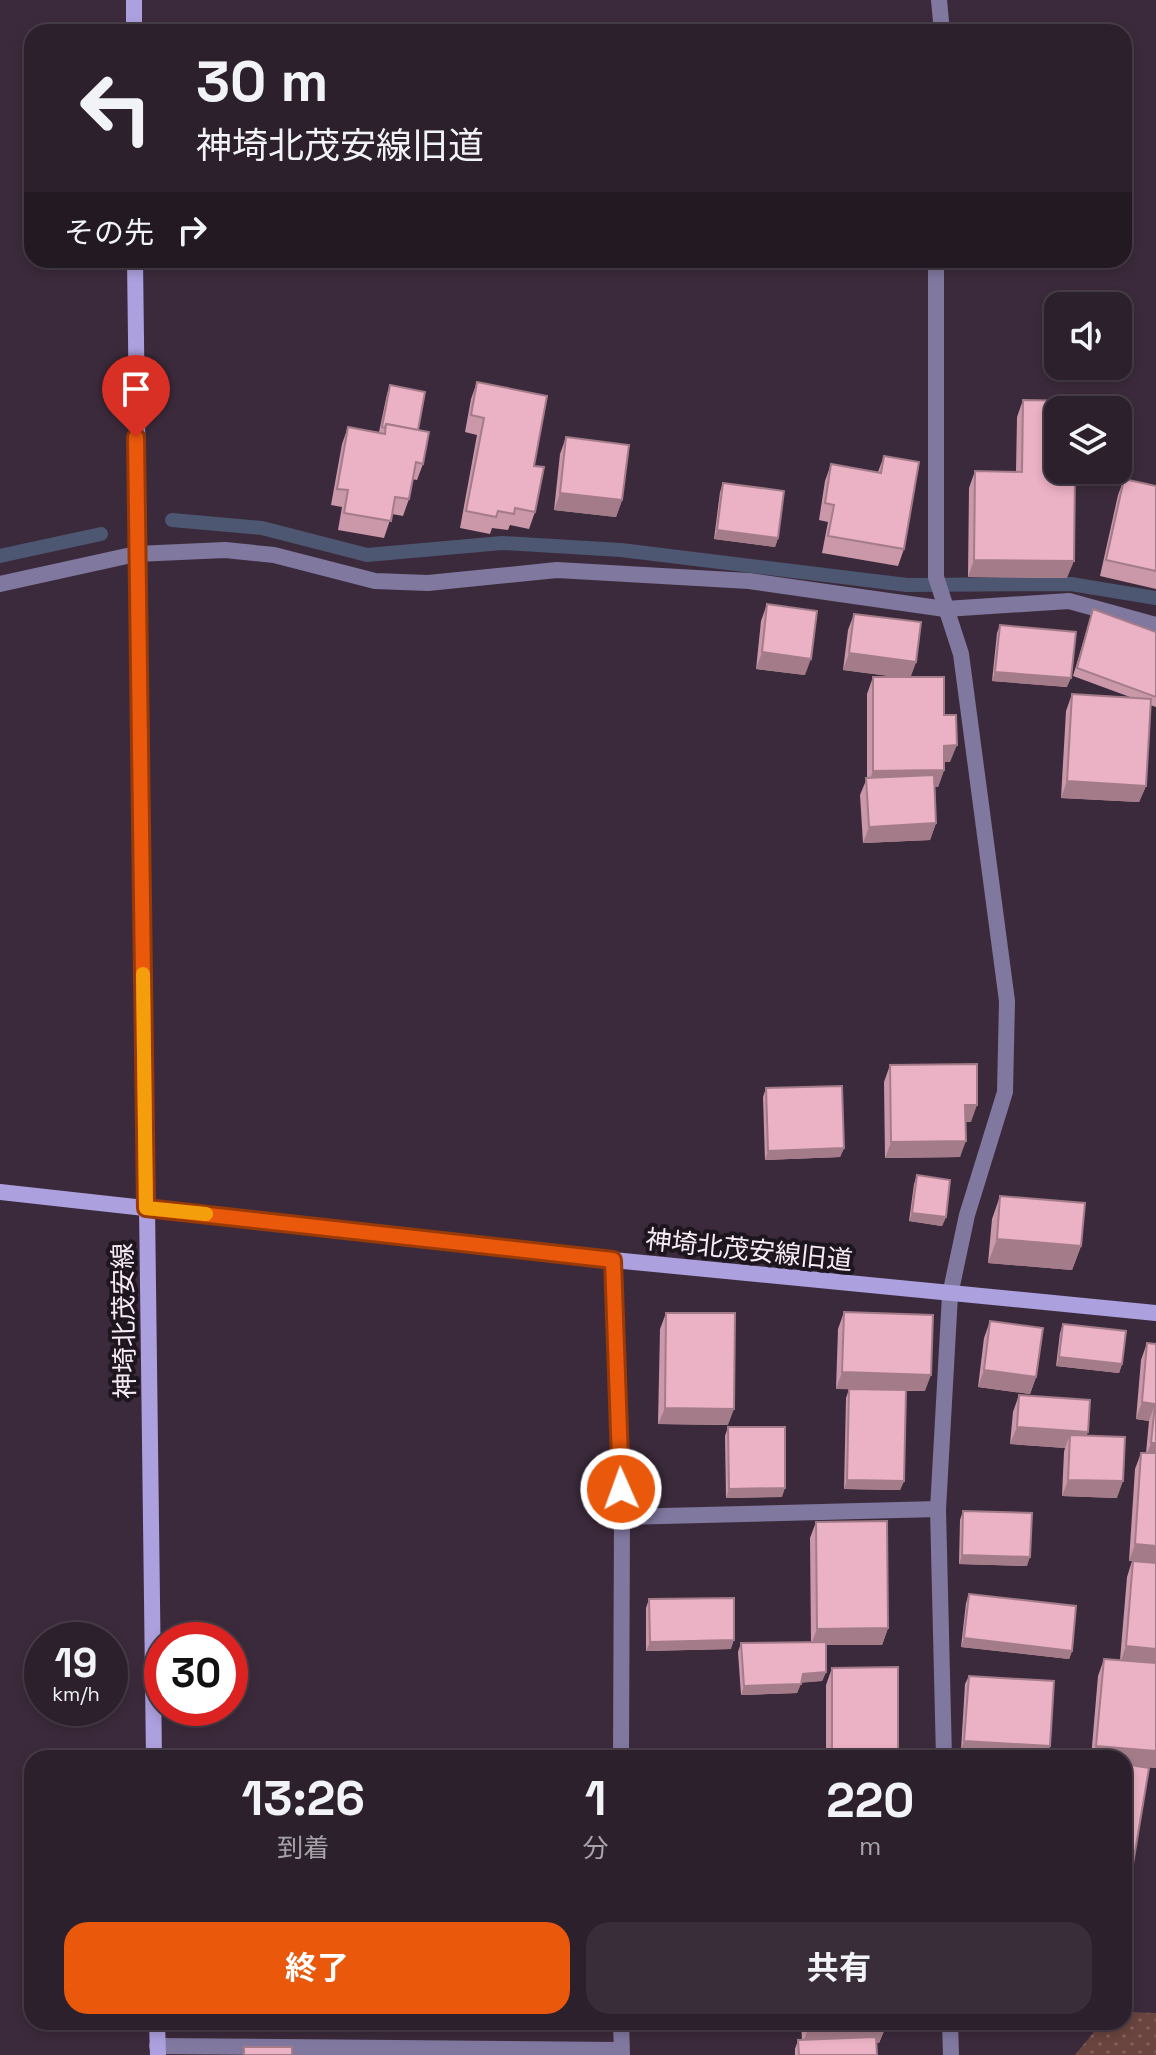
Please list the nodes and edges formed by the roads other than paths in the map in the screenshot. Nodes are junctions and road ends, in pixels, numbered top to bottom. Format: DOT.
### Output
graph roads {
  1 [pos="134,0"];
  2 [pos="939,0"];
  3 [pos="134,24"];
  4 [pos="941,24"];
  5 [pos="135,268"];
  6 [pos="936,268"];
  7 [pos="136,554"];
  8 [pos="0,584"];
  9 [pos="945,609"];
  10 [pos="1156,625"];
  11 [pos="0,1192"];
  12 [pos="146,1208"];
  13 [pos="613,1260"];
  14 [pos="950,1295"];
  15 [pos="1156,1313"];
  16 [pos="938,1509"];
  17 [pos="622,1517"];
  18 [pos="154,1750"];
  19 [pos="621,1750"];
  20 [pos="944,1750"];
  21 [pos="157,2030"];
  22 [pos="621,2030"];
  23 [pos="950,2030"];
  24 [pos="158,2051"];
  25 [pos="412,2052"];
  26 [pos="622,2053"];
  27 [pos="951,2055"];
  1 -- 3 [label="main road"];
  2 -- 4 [label="street"];
  5 -- 7 [label="main road, 神埼北茂安線"];
  6 -- 9 [label="street"];
  7 -- 8 [label="street"];
  7 -- 9 [label="street"];
  7 -- 12 [label="main road, 神埼北茂安線"];
  9 -- 10 [label="street"];
  9 -- 14 [label="street"];
  11 -- 12 [label="main road, 神埼北茂安線旧道"];
  12 -- 13 [label="main road, 神埼北茂安線旧道"];
  12 -- 18 [label="main road, 神埼北茂安線"];
  13 -- 14 [label="main road, 神埼北茂安線旧道"];
  13 -- 17 [label="street"];
  14 -- 15 [label="main road, 神埼北茂安線旧道"];
  14 -- 16 [label="street"];
  16 -- 17 [label="street"];
  16 -- 20 [label="street"];
  17 -- 19 [label="street"];
  21 -- 24 [label="main road"];
  22 -- 26 [label="street"];
  23 -- 27 [label="street"];
  24 -- 25 [label="street"];
  25 -- 26 [label="street"];
}
